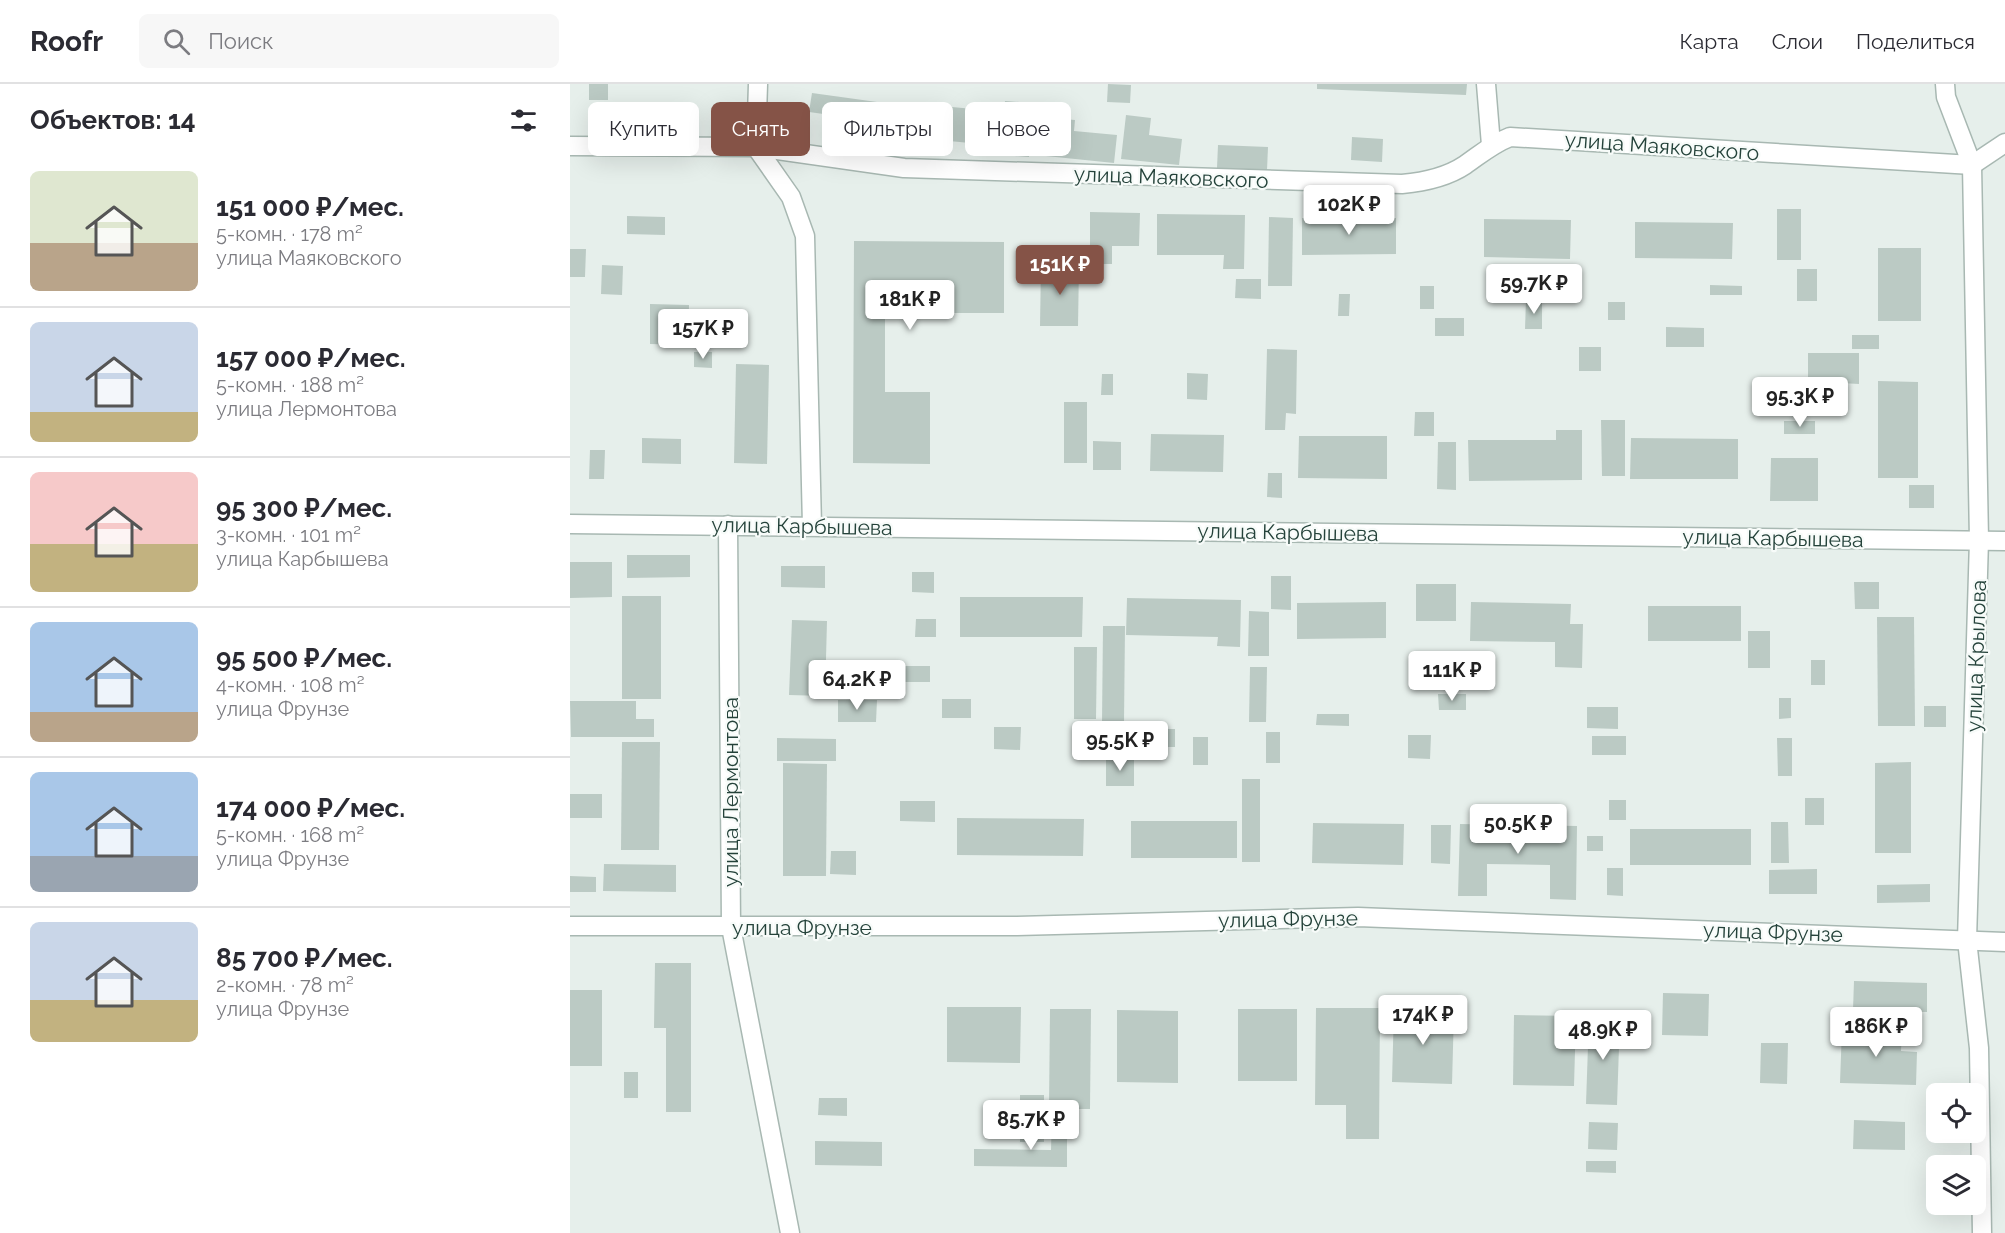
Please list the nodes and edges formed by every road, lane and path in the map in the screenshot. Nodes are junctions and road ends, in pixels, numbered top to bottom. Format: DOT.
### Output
graph roads {
  1 [pos="758,84"];
  2 [pos="1486,84"];
  3 [pos="1945,84"];
  4 [pos="757,102"];
  5 [pos="2005,143"];
  6 [pos="1491,145"];
  7 [pos="570,146"];
  8 [pos="711,147"];
  9 [pos="810,155"];
  10 [pos="762,156"];
  11 [pos="1972,165"];
  12 [pos="570,524"];
  13 [pos="728,525"];
  14 [pos="812,526"];
  15 [pos="1979,540"];
  16 [pos="2005,541"];
  17 [pos="570,926"];
  18 [pos="731,927"];
  19 [pos="1967,940"];
  20 [pos="2005,942"];
  21 [pos="790,1233"];
  22 [pos="1982,1233"];
  1 -- 4 [label="street"];
  2 -- 6 [label="street"];
  3 -- 11 [label="street, улица Крылова"];
  5 -- 11 [label="street"];
  6 -- 9 [label="street, улица Маяковского"];
  6 -- 11 [label="street, улица Маяковского"];
  7 -- 8 [label="street, улица Маяковского"];
  10 -- 14 [label="street"];
  11 -- 15 [label="street, улица Крылова"];
  12 -- 13 [label="street, улица Карбышева"];
  13 -- 14 [label="street, улица Карбышева"];
  13 -- 18 [label="street, улица Лермонтова"];
  14 -- 15 [label="street, улица Карбышева"];
  15 -- 16 [label="street, улица Карбышева"];
  15 -- 19 [label="street, улица Крылова"];
  17 -- 18 [label="street, улица Фрунзе"];
  18 -- 19 [label="street, улица Фрунзе"];
  18 -- 21 [label="street, улица Лермонтова"];
  19 -- 20 [label="street, улица Фрунзе"];
  19 -- 22 [label="street, улица Крылова"];
}
